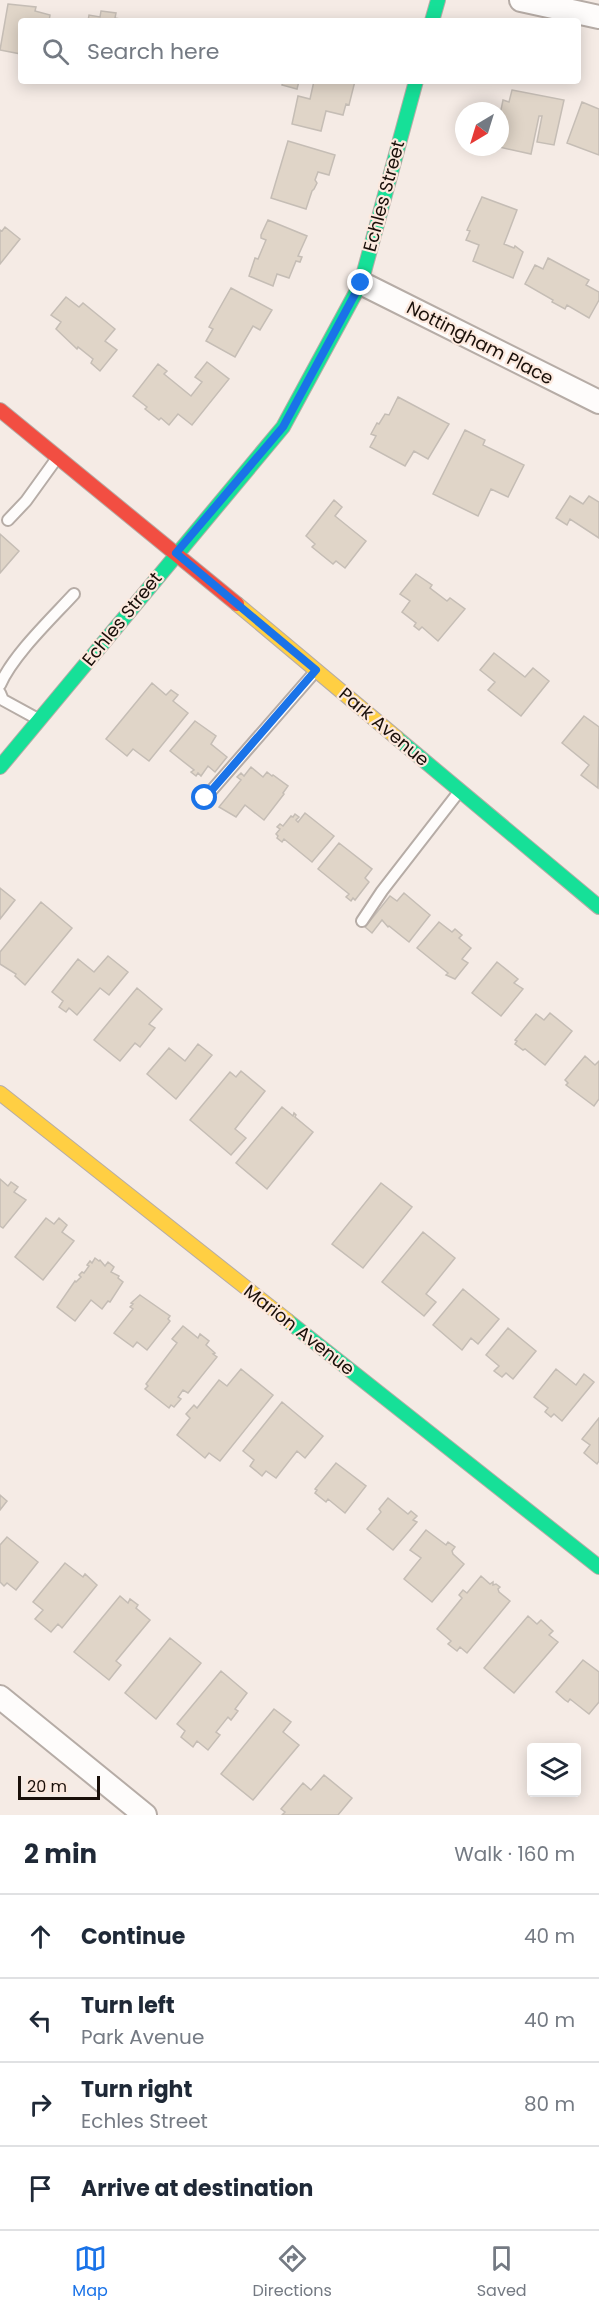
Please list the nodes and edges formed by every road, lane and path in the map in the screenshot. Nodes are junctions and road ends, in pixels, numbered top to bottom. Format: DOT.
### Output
graph roads {
  1 [pos="438,0"];
  2 [pos="521,0"];
  3 [pos="599,17"];
  4 [pos="433,18"];
  5 [pos="415,84"];
  6 [pos="361,283"];
  7 [pos="599,402"];
  8 [pos="0,410"];
  9 [pos="58,458"];
  10 [pos="8,520"];
  11 [pos="176,553"];
  12 [pos="74,594"];
  13 [pos="316,670"];
  14 [pos="0,685"];
  15 [pos="0,693"];
  16 [pos="39,720"];
  17 [pos="0,767"];
  18 [pos="460,790"];
  19 [pos="205,798"];
  20 [pos="599,907"];
  21 [pos="362,921"];
  22 [pos="0,1093"];
  23 [pos="599,1567"];
  24 [pos="0,1696"];
  25 [pos="145,1815"];
  1 -- 4 [label="street"];
  2 -- 3 [label="street"];
  5 -- 6 [label="street, Echles Street"];
  6 -- 7 [label="street, Nottingham Place"];
  6 -- 11 [label="street, Echles Street"];
  8 -- 9 [label="street, Park Avenue"];
  9 -- 10 [label="lane"];
  9 -- 11 [label="street, Park Avenue"];
  11 -- 13 [label="street, Park Avenue"];
  11 -- 16 [label="street, Echles Street"];
  12 -- 14 [label="lane"];
  13 -- 18 [label="street, Park Avenue"];
  13 -- 19 [label="lane"];
  15 -- 16 [label="lane"];
  16 -- 17 [label="street, Echles Street"];
  18 -- 20 [label="street, Park Avenue"];
  18 -- 21 [label="lane"];
  22 -- 23 [label="street, Marion Avenue"];
  24 -- 25 [label="street"];
}
